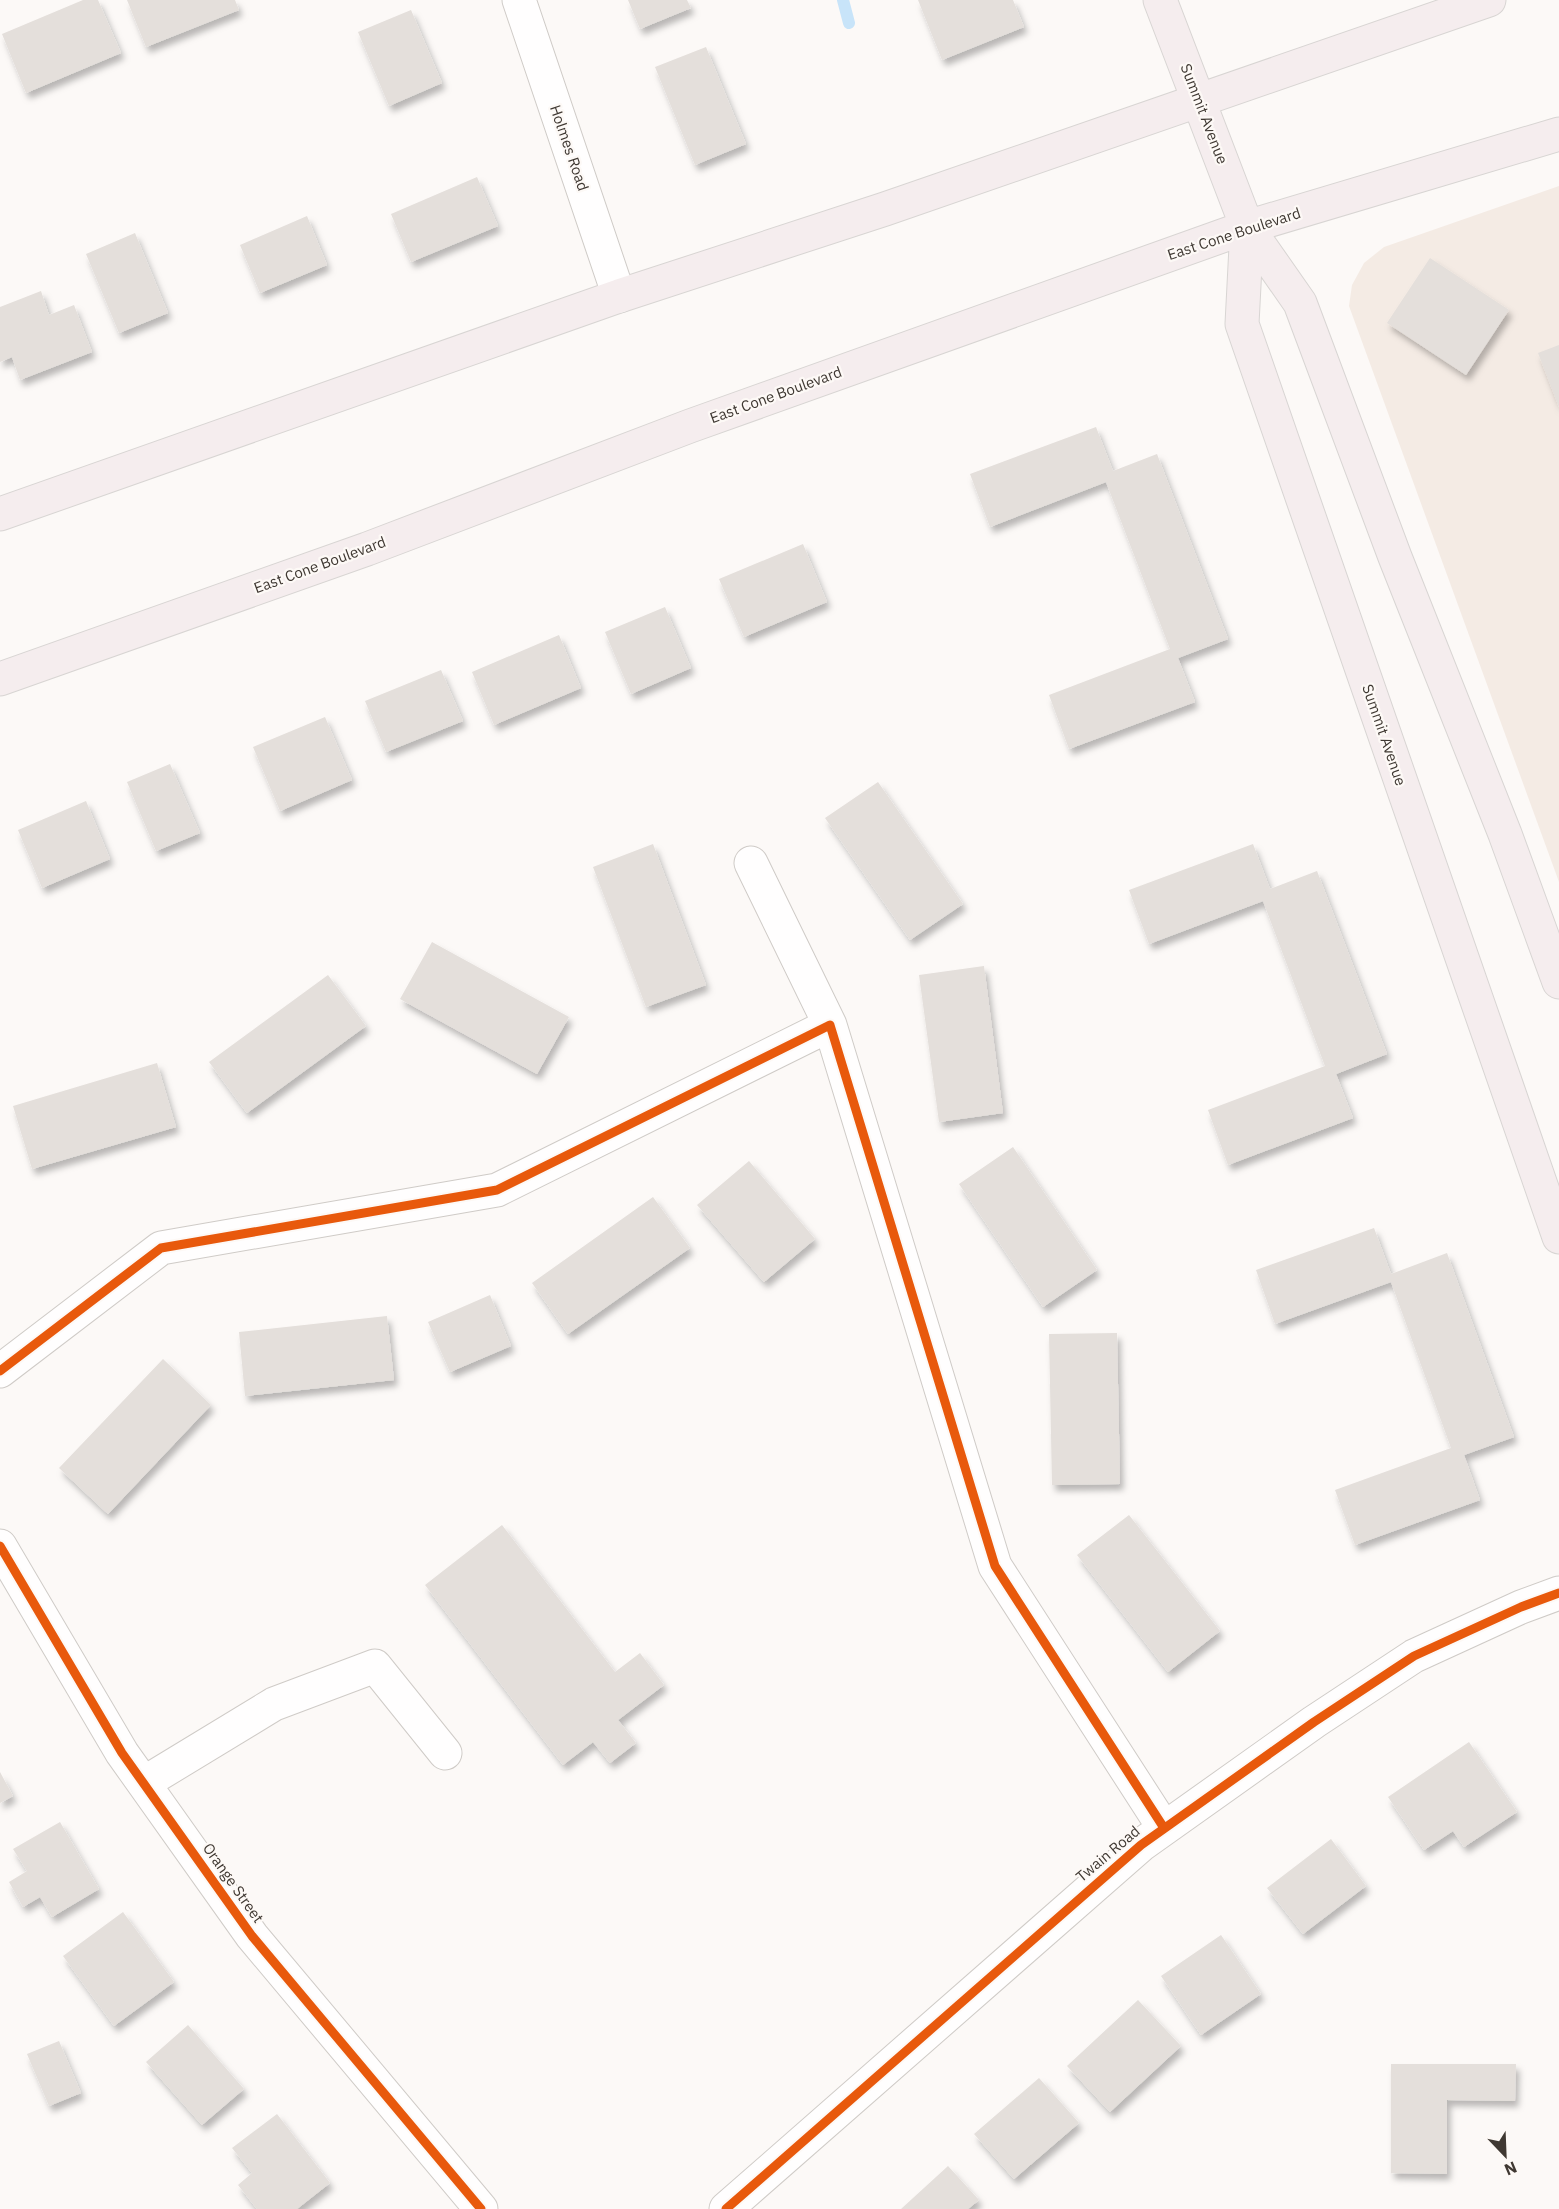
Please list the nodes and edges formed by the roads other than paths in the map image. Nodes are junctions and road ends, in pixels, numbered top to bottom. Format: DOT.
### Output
graph roads {
  1 [pos="519,0"];
  2 [pos="1160,0"];
  3 [pos="1489,0"];
  4 [pos="1199,102"];
  5 [pos="1559,134"];
  6 [pos="1246,227"];
  7 [pos="619,296"];
  8 [pos="0,514"];
  9 [pos="0,679"];
  10 [pos="751,863"];
  11 [pos="1559,982"];
  12 [pos="830,1025"];
  13 [pos="1559,1237"];
  14 [pos="0,1371"];
  15 [pos="0,1546"];
  16 [pos="1559,1593"];
  17 [pos="445,1753"];
  18 [pos="144,1783"];
  19 [pos="1164,1828"];
  20 [pos="481,2209"];
  21 [pos="726,2209"];
  1 -- 7 [label="street, Holmes Road"];
  2 -- 4 [label="main road, Summit Avenue"];
  3 -- 4 [label="main road"];
  4 -- 6 [label="main road, Summit Avenue"];
  4 -- 7 [label="main road"];
  5 -- 6 [label="main road, East Cone Boulevard"];
  6 -- 9 [label="main road, East Cone Boulevard"];
  6 -- 11 [label="main road, Summit Avenue"];
  6 -- 13 [label="main road, Summit Avenue"];
  7 -- 8 [label="main road"];
  10 -- 12 [label="street"];
  12 -- 14 [label="street"];
  12 -- 19 [label="street"];
  15 -- 18 [label="street, Orange Street"];
  16 -- 19 [label="street, Twain Road"];
  17 -- 18 [label="street"];
  18 -- 20 [label="street, Orange Street"];
  19 -- 21 [label="street, Twain Road"];
}
